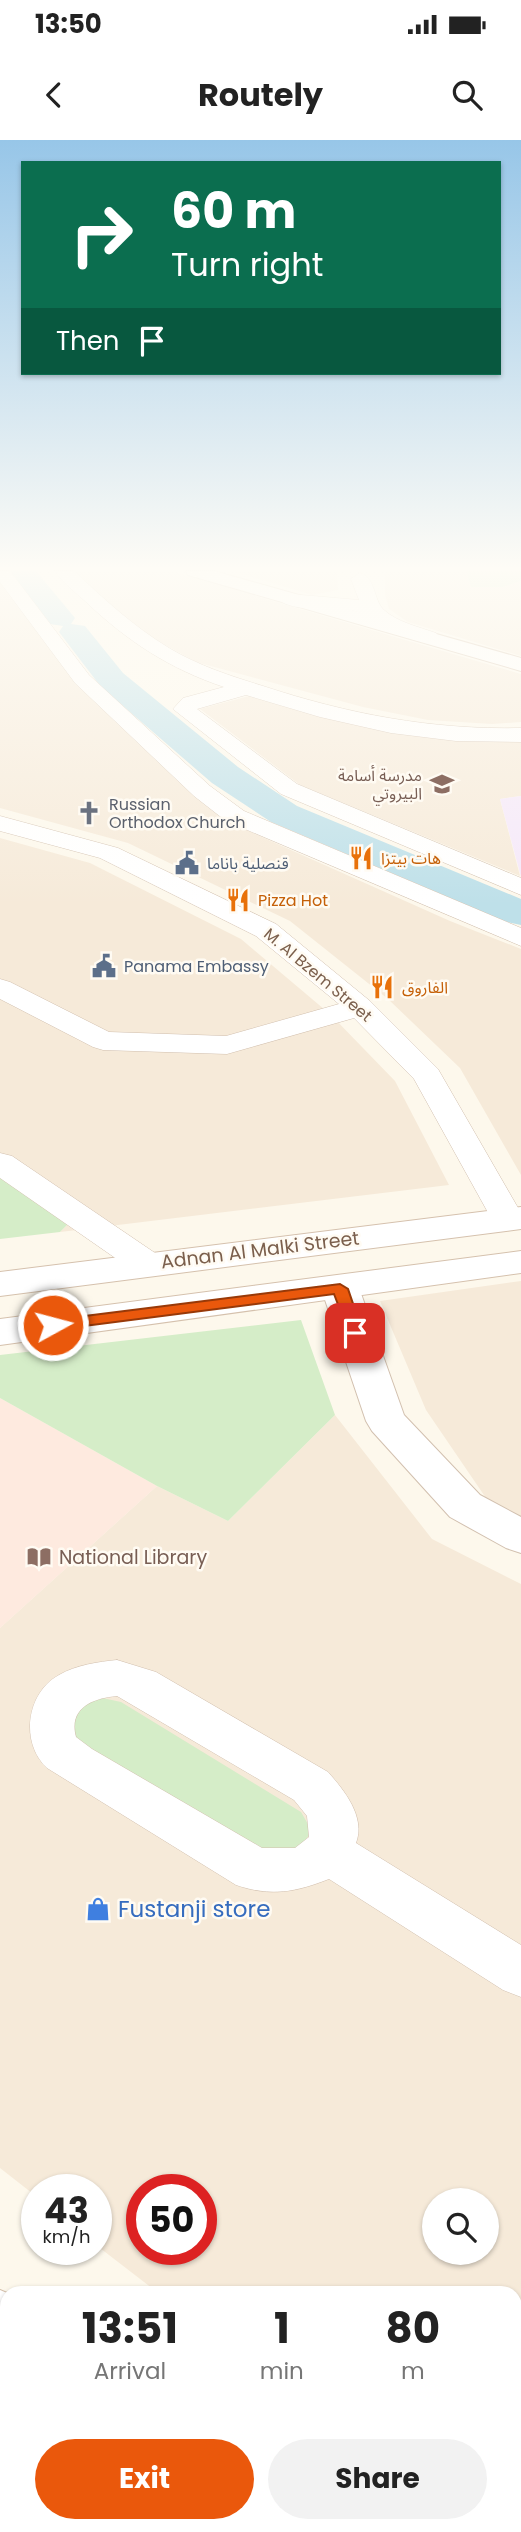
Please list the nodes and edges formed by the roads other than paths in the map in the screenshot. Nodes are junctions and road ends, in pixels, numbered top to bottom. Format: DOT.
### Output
graph roads {
  1 [pos="86,683"];
  2 [pos="232,683"];
  3 [pos="246,688"];
  4 [pos="521,735"];
  5 [pos="0,823"];
  6 [pos="521,887"];
  7 [pos="521,938"];
  8 [pos="0,988"];
  9 [pos="360,1007"];
  10 [pos="0,1163"];
  11 [pos="515,1219"];
  12 [pos="343,1240"];
  13 [pos="304,1245"];
  14 [pos="521,1262"];
  15 [pos="146,1263"];
  16 [pos="0,1284"];
  17 [pos="338,1289"];
  18 [pos="0,1332"];
  19 [pos="521,1537"];
  20 [pos="327,1851"];
  21 [pos="521,1973"];
  1 -- 7 [label="street"];
  2 -- 3 [label="street"];
  3 -- 4 [label="street"];
  3 -- 6 [label="street"];
  5 -- 9 [label="street, M. Al Bzem Street"];
  8 -- 9 [label="street"];
  9 -- 11 [label="street, M. Al Bzem Street"];
  10 -- 15 [label="street"];
  11 -- 12 [label="main road, Adnan Al Malki Street"];
  12 -- 13 [label="main road, Adnan Al Malki Street"];
  12 -- 17 [label="main road"];
  13 -- 15 [label="main road, Adnan Al Malki Street"];
  13 -- 17 [label="main road"];
  14 -- 17 [label="main road"];
  15 -- 16 [label="main road, Adnan Al Malki Street"];
  17 -- 18 [label="main road"];
  17 -- 19 [label="main road"];
  20 -- 20 [label="street"];
  20 -- 21 [label="street"];
}
